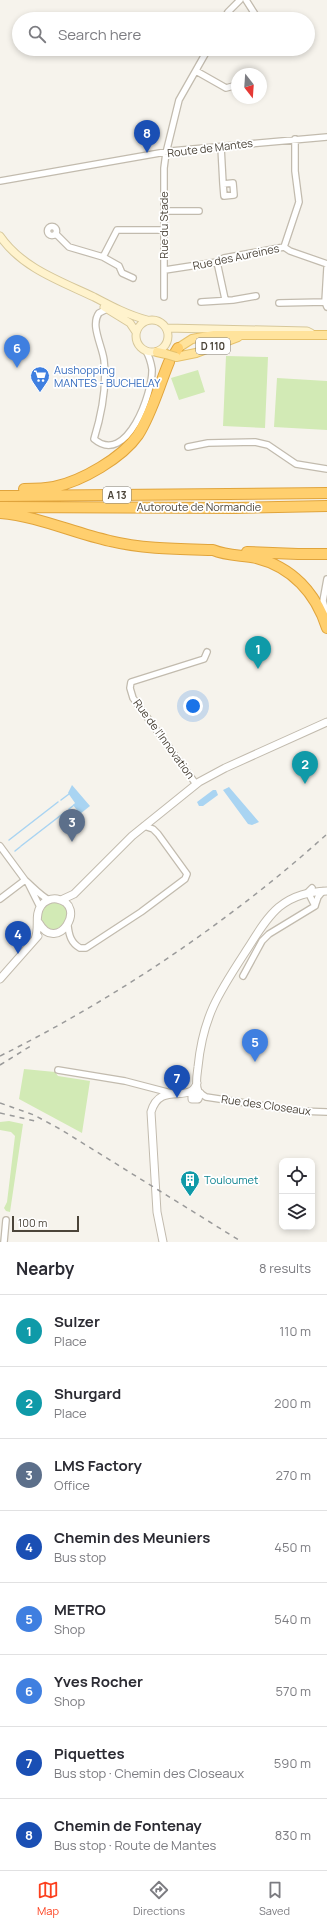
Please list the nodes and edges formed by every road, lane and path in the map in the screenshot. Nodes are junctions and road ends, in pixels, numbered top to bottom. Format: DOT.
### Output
graph roads {
  1 [pos="240,0"];
  2 [pos="246,0"];
  3 [pos="228,12"];
  4 [pos="254,12"];
  5 [pos="204,56"];
  6 [pos="196,71"];
  7 [pos="231,87"];
  8 [pos="327,137"];
  9 [pos="295,139"];
  10 [pos="221,148"];
  11 [pos="166,153"];
  12 [pos="0,181"];
  13 [pos="223,184"];
  14 [pos="164,211"];
  15 [pos="199,211"];
  16 [pos="164,230"];
  17 [pos="56,234"];
  18 [pos="0,236"];
  19 [pos="0,241"];
  20 [pos="284,247"];
  21 [pos="103,257"];
  22 [pos="217,262"];
  23 [pos="327,264"];
  24 [pos="327,268"];
  25 [pos="165,270"];
  26 [pos="133,278"];
  27 [pos="256,296"];
  28 [pos="164,297"];
  29 [pos="226,299"];
  30 [pos="201,302"];
  31 [pos="279,303"];
  32 [pos="326,304"];
  33 [pos="107,309"];
  34 [pos="147,320"];
  35 [pos="166,328"];
  36 [pos="136,332"];
  37 [pos="313,334"];
  38 [pos="250,335"];
  39 [pos="327,335"];
  40 [pos="146,351"];
  41 [pos="156,352"];
  42 [pos="173,355"];
  43 [pos="141,415"];
  44 [pos="188,447"];
  45 [pos="108,461"];
  46 [pos="327,469"];
  47 [pos="0,491"];
  48 [pos="327,493"];
  49 [pos="0,496"];
  50 [pos="327,506"];
  51 [pos="0,507"];
  52 [pos="0,513"];
  53 [pos="214,550"];
  54 [pos="327,554"];
  55 [pos="327,579"];
  56 [pos="327,616"];
  57 [pos="327,628"];
  58 [pos="207,652"];
  59 [pos="327,718"];
  60 [pos="324,723"];
  61 [pos="196,784"];
  62 [pos="154,817"];
  63 [pos="144,826"];
  64 [pos="158,834"];
  65 [pos="0,846"];
  66 [pos="27,881"];
  67 [pos="310,890"];
  68 [pos="326,890"];
  69 [pos="74,894"];
  70 [pos="0,899"];
  71 [pos="50,900"];
  72 [pos="60,900"];
  73 [pos="315,906"];
  74 [pos="40,907"];
  75 [pos="70,910"];
  76 [pos="38,923"];
  77 [pos="68,926"];
  78 [pos="54,932"];
  79 [pos="35,939"];
  80 [pos="72,941"];
  81 [pos="243,976"];
  82 [pos="0,980"];
  83 [pos="58,1070"];
  84 [pos="154,1089"];
  85 [pos="171,1093"];
  86 [pos="197,1094"];
  87 [pos="161,1099"];
  88 [pos="327,1112"];
  89 [pos="6,1220"];
  90 [pos="4,1242"];
  91 [pos="163,1242"];
  1 -- 3 [label="street"];
  2 -- 4 [label="street"];
  5 -- 6 [label="street, Rue du Stade"];
  6 -- 7 [label="street"];
  6 -- 11 [label="street, Rue du Stade"];
  8 -- 9 [label="street, Route de Mantes"];
  9 -- 10 [label="street, Route de Mantes"];
  9 -- 20 [label="street"];
  10 -- 11 [label="street, Route de Mantes"];
  10 -- 13 [label="street"];
  11 -- 12 [label="street, Route de Mantes"];
  11 -- 14 [label="street, Rue du Stade"];
  14 -- 15 [label="street"];
  14 -- 16 [label="street, Rue du Stade"];
  16 -- 21 [label="street"];
  16 -- 25 [label="street, Rue du Stade"];
  17 -- 21 [label="street"];
  18 -- 34 [label="main road"];
  19 -- 33 [label="main road"];
  20 -- 22 [label="street, Rue des Aureines"];
  20 -- 23 [label="street, Rue des Aureines"];
  21 -- 26 [label="street"];
  22 -- 25 [label="street, Rue des Aureines"];
  22 -- 29 [label="street"];
  24 -- 32 [label="street"];
  25 -- 28 [label="street, Rue du Stade"];
  27 -- 29 [label="street"];
  29 -- 30 [label="street"];
  31 -- 32 [label="street"];
  33 -- 36 [label="main road"];
  33 -- 43 [label="street"];
  34 -- 35 [label="main road"];
  34 -- 36 [label="main road"];
  35 -- 37 [label="main road, D 110"];
  35 -- 41 [label="main road"];
  36 -- 40 [label="main road"];
  37 -- 38 [label="main road, D 110"];
  37 -- 39 [label="main road, D 110"];
  38 -- 42 [label="main road, D 110"];
  38 -- 42 [label="main road"];
  40 -- 41 [label="main road"];
  40 -- 43 [label="street"];
  41 -- 42 [label="main road, D 110"];
  42 -- 45 [label="highway"];
  43 -- 45 [label="highway"];
  44 -- 46 [label="street"];
  45 -- 47 [label="highway"];
  48 -- 49 [label="highway, Autoroute de Normandie / A 13"];
  50 -- 51 [label="highway, Autoroute de Normandie / A 13"];
  52 -- 53 [label="highway"];
  53 -- 54 [label="highway"];
  53 -- 57 [label="highway"];
  55 -- 56 [label="street"];
  58 -- 61 [label="street, Rue de l'Innovation"];
  59 -- 60 [label="street"];
  60 -- 61 [label="street"];
  61 -- 62 [label="street"];
  62 -- 63 [label="street"];
  62 -- 64 [label="street"];
  63 -- 64 [label="street"];
  63 -- 69 [label="street"];
  64 -- 80 [label="street"];
  65 -- 66 [label="street"];
  66 -- 70 [label="street"];
  66 -- 71 [label="street"];
  66 -- 74 [label="street"];
  67 -- 68 [label="street"];
  67 -- 73 [label="street"];
  67 -- 86 [label="street"];
  68 -- 73 [label="street"];
  69 -- 72 [label="street"];
  69 -- 75 [label="street"];
  71 -- 72 [label="street"];
  71 -- 74 [label="street"];
  72 -- 75 [label="street"];
  73 -- 81 [label="street"];
  74 -- 76 [label="street"];
  75 -- 77 [label="street"];
  76 -- 78 [label="street"];
  76 -- 79 [label="street"];
  77 -- 78 [label="street"];
  77 -- 80 [label="street"];
  78 -- 79 [label="street"];
  78 -- 80 [label="street"];
  79 -- 82 [label="street"];
  83 -- 84 [label="street"];
  84 -- 85 [label="street"];
  84 -- 87 [label="street"];
  85 -- 86 [label="street"];
  85 -- 87 [label="street"];
  86 -- 87 [label="street"];
  86 -- 88 [label="street, Rue des Closeaux"];
  87 -- 91 [label="street"];
  89 -- 90 [label="street"];
}
